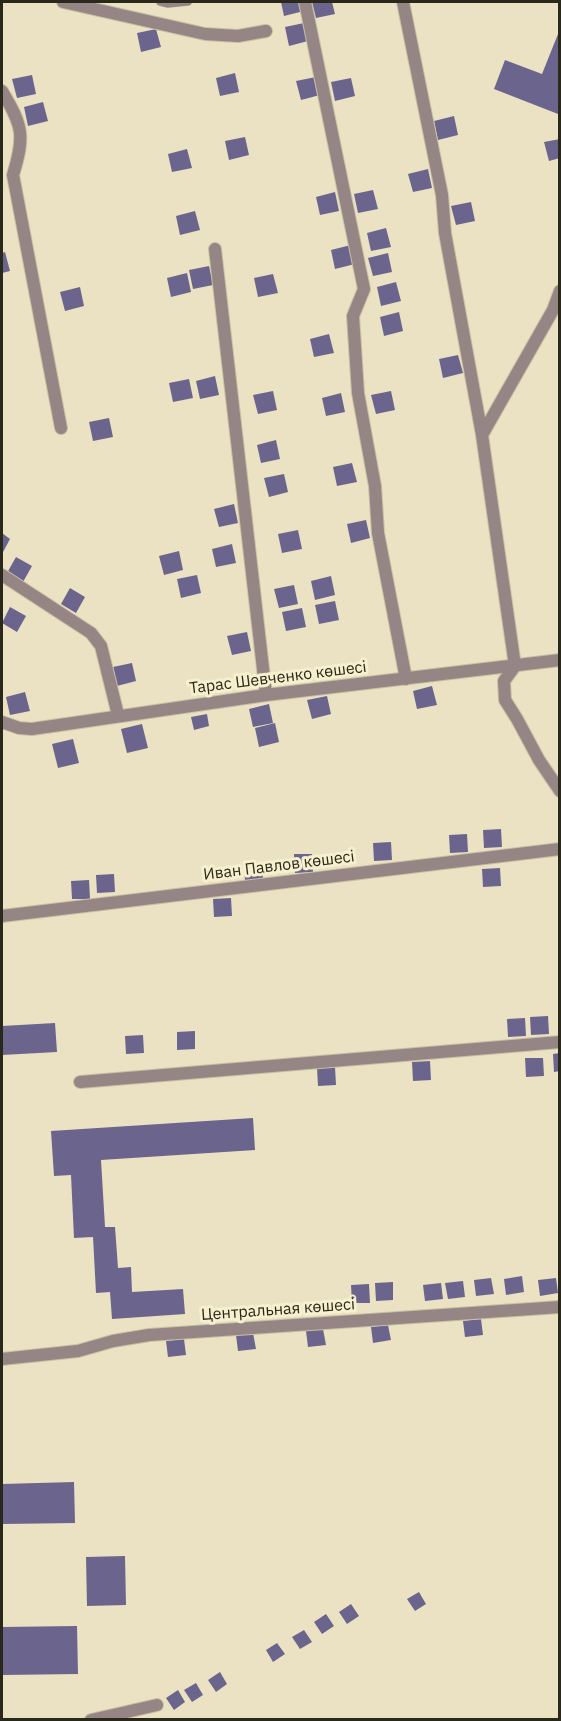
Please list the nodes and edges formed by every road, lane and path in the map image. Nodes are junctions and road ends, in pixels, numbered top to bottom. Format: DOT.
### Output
graph roads {
  1 [pos="63,2"];
  2 [pos="160,2"];
  3 [pos="188,2"];
  4 [pos="305,2"];
  5 [pos="403,2"];
  6 [pos="266,31"];
  7 [pos="2,91"];
  8 [pos="215,249"];
  9 [pos="560,291"];
  10 [pos="61,428"];
  11 [pos="482,435"];
  12 [pos="2,575"];
  13 [pos="560,660"];
  14 [pos="515,666"];
  15 [pos="406,679"];
  16 [pos="266,695"];
  17 [pos="118,715"];
  18 [pos="2,722"];
  19 [pos="560,791"];
  20 [pos="560,849"];
  21 [pos="2,916"];
  22 [pos="560,1042"];
  23 [pos="80,1082"];
  24 [pos="560,1307"];
  25 [pos="2,1359"];
  26 [pos="157,1705"];
  27 [pos="91,1719"];
  1 -- 6 [label="street"];
  2 -- 3 [label="lane"];
  4 -- 15 [label="street"];
  5 -- 11 [label="street"];
  7 -- 10 [label="street"];
  8 -- 16 [label="street"];
  9 -- 11 [label="street"];
  11 -- 14 [label="street"];
  12 -- 17 [label="street"];
  13 -- 14 [label="street, Тарас Шевченко көшесі"];
  14 -- 15 [label="street, Тарас Шевченко көшесі"];
  14 -- 19 [label="street"];
  15 -- 16 [label="street, Тарас Шевченко көшесі"];
  16 -- 17 [label="street, Тарас Шевченко көшесі"];
  17 -- 18 [label="street, Тарас Шевченко көшесі"];
  20 -- 21 [label="street, Иван Павлов көшесі"];
  22 -- 23 [label="street"];
  24 -- 25 [label="street, Центральная көшесі"];
  26 -- 27 [label="street"];
}
